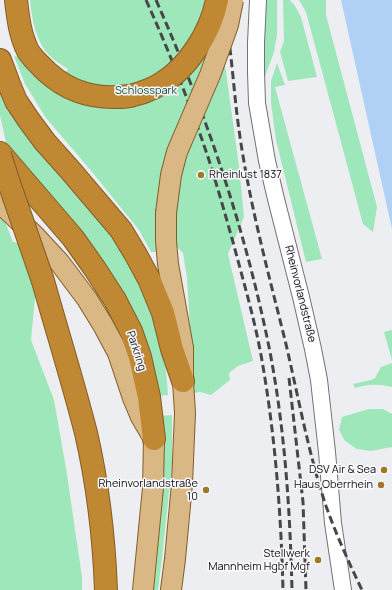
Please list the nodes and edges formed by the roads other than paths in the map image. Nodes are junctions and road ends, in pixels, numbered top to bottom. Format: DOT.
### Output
graph roads {
  1 [pos="16,0"];
  2 [pos="217,0"];
  3 [pos="234,0"];
  4 [pos="258,0"];
  5 [pos="0,60"];
  6 [pos="0,154"];
  7 [pos="0,203"];
  8 [pos="184,387"];
  9 [pos="144,407"];
  10 [pos="154,439"];
  11 [pos="106,590"];
  12 [pos="143,590"];
  13 [pos="171,590"];
  14 [pos="343,590"];
  1 -- 2 [label="highway, bridge"];
  3 -- 8 [label="main road, bridge"];
  4 -- 14 [label="street, Rheinvorlandstraße"];
  5 -- 8 [label="highway"];
  6 -- 9 [label="highway, Parkring"];
  6 -- 11 [label="highway, bridge"];
  7 -- 9 [label="main road"];
  8 -- 13 [label="main road"];
  9 -- 10 [label="highway, Parkring"];
  10 -- 12 [label="main road, Parkring"];
}
